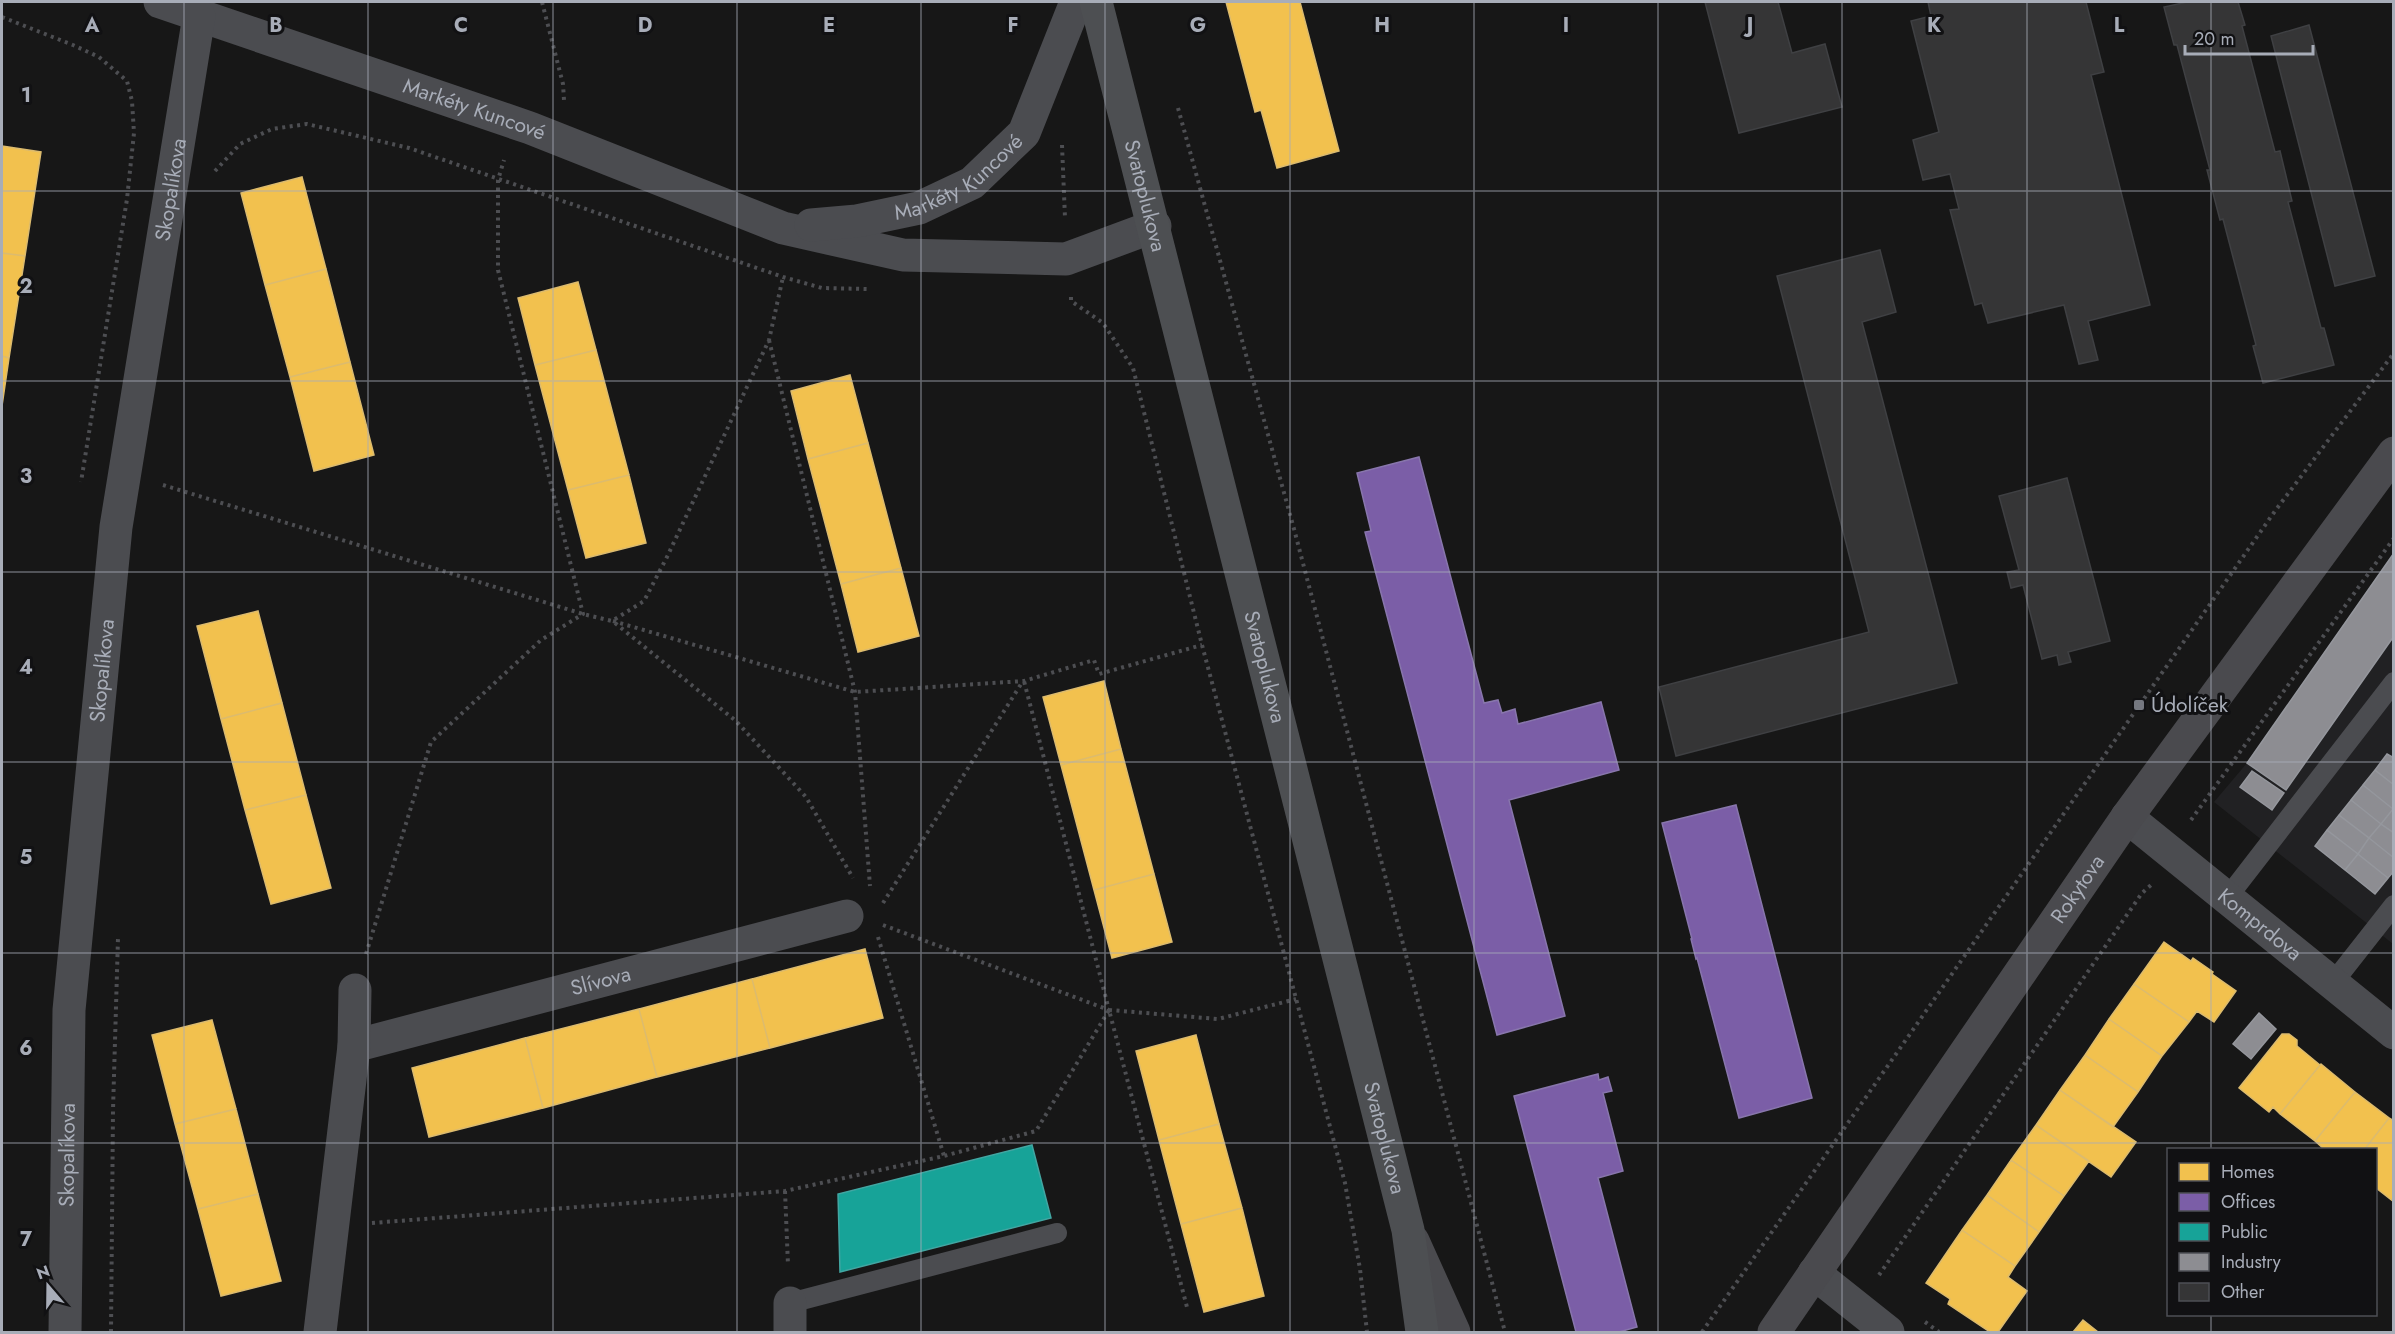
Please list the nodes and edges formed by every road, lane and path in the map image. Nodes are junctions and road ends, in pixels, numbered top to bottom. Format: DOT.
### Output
graph roads {
  1 [pos="160,2"];
  2 [pos="542,2"];
  3 [pos="1076,2"];
  4 [pos="1096,2"];
  5 [pos="202,9"];
  6 [pos="1178,108"];
  7 [pos="530,128"];
  8 [pos="1062,140"];
  9 [pos="498,180"];
  10 [pos="210,181"];
  11 [pos="1155,226"];
  12 [pos="783,228"];
  13 [pos="1066,259"];
  14 [pos="783,277"];
  15 [pos="880,290"];
  16 [pos="1060,299"];
  17 [pos="1071,301"];
  18 [pos="769,340"];
  19 [pos="2394,353"];
  20 [pos="2394,453"];
  21 [pos="125,474"];
  22 [pos="2394,538"];
  23 [pos="583,614"];
  24 [pos="612,621"];
  25 [pos="1202,645"];
  26 [pos="1024,681"];
  27 [pos="2394,682"];
  28 [pos="855,692"];
  29 [pos="2127,818"];
  30 [pos="2187,866"];
  31 [pos="854,879"];
  32 [pos="870,887"];
  33 [pos="2227,898"];
  34 [pos="2394,905"];
  35 [pos="879,910"];
  36 [pos="860,918"];
  37 [pos="876,932"];
  38 [pos="118,935"];
  39 [pos="2332,984"];
  40 [pos="356,990"];
  41 [pos="1296,999"];
  42 [pos="1109,1010"];
  43 [pos="2394,1033"];
  44 [pos="354,1046"];
  45 [pos="944,1156"];
  46 [pos="785,1191"];
  47 [pos="363,1223"];
  48 [pos="1408,1230"];
  49 [pos="1058,1233"];
  50 [pos="1814,1273"];
  51 [pos="1857,1308"];
  52 [pos="1188,1311"];
  53 [pos="790,1318"];
  54 [pos="65,1332"];
  55 [pos="111,1332"];
  56 [pos="320,1332"];
  57 [pos="1367,1332"];
  58 [pos="1422,1332"];
  59 [pos="1454,1332"];
  60 [pos="1505,1332"];
  61 [pos="1702,1332"];
  62 [pos="1774,1332"];
  63 [pos="1888,1332"];
  1 -- 5 [label="street, Markéty Kuncové"];
  2 -- 7 [label="path"];
  3 -- 12 [label="street, Markéty Kuncové"];
  4 -- 11 [label="main road, Svatoplukova"];
  5 -- 7 [label="street, Markéty Kuncové"];
  5 -- 21 [label="street, Skopalíkova"];
  6 -- 60 [label="path"];
  7 -- 9 [label="path"];
  7 -- 12 [label="street, Markéty Kuncové"];
  8 -- 13 [label="path"];
  9 -- 10 [label="path"];
  9 -- 14 [label="path"];
  9 -- 23 [label="path"];
  11 -- 13 [label="street, Markéty Kuncové"];
  11 -- 48 [label="main road, Svatoplukova"];
  12 -- 13 [label="street, Markéty Kuncové"];
  13 -- 17 [label="path"];
  14 -- 15 [label="path"];
  14 -- 18 [label="path"];
  16 -- 17 [label="path"];
  17 -- 25 [label="path"];
  18 -- 24 [label="path"];
  18 -- 28 [label="path"];
  19 -- 61 [label="path"];
  20 -- 29 [label="main road, Rokytova"];
  21 -- 23 [label="path"];
  21 -- 54 [label="street, Skopalíkova"];
  22 -- 30 [label="path"];
  23 -- 24 [label="path"];
  23 -- 40 [label="path"];
  24 -- 28 [label="path"];
  24 -- 31 [label="path"];
  25 -- 26 [label="path"];
  25 -- 41 [label="path"];
  26 -- 28 [label="path"];
  26 -- 35 [label="path"];
  26 -- 42 [label="path"];
  27 -- 33 [label="lane"];
  28 -- 32 [label="path"];
  29 -- 30 [label="street, Komprdova"];
  29 -- 50 [label="main road, Rokytova"];
  30 -- 33 [label="street, Komprdova"];
  30 -- 51 [label="path"];
  33 -- 39 [label="street, Komprdova"];
  34 -- 39 [label="lane"];
  36 -- 42 [label="path"];
  36 -- 44 [label="street, Slívova"];
  37 -- 45 [label="path"];
  38 -- 55 [label="path"];
  39 -- 43 [label="street, Komprdova"];
  40 -- 44 [label="street"];
  41 -- 42 [label="path"];
  41 -- 57 [label="path"];
  42 -- 45 [label="path"];
  42 -- 52 [label="path"];
  44 -- 56 [label="street"];
  45 -- 46 [label="path"];
  46 -- 47 [label="path"];
  46 -- 53 [label="path"];
  48 -- 58 [label="main road, Svatoplukova"];
  48 -- 59 [label="main road"];
  49 -- 53 [label="lane"];
  50 -- 51 [label="street"];
  50 -- 62 [label="main road, Rokytova"];
  51 -- 63 [label="street"];
}
